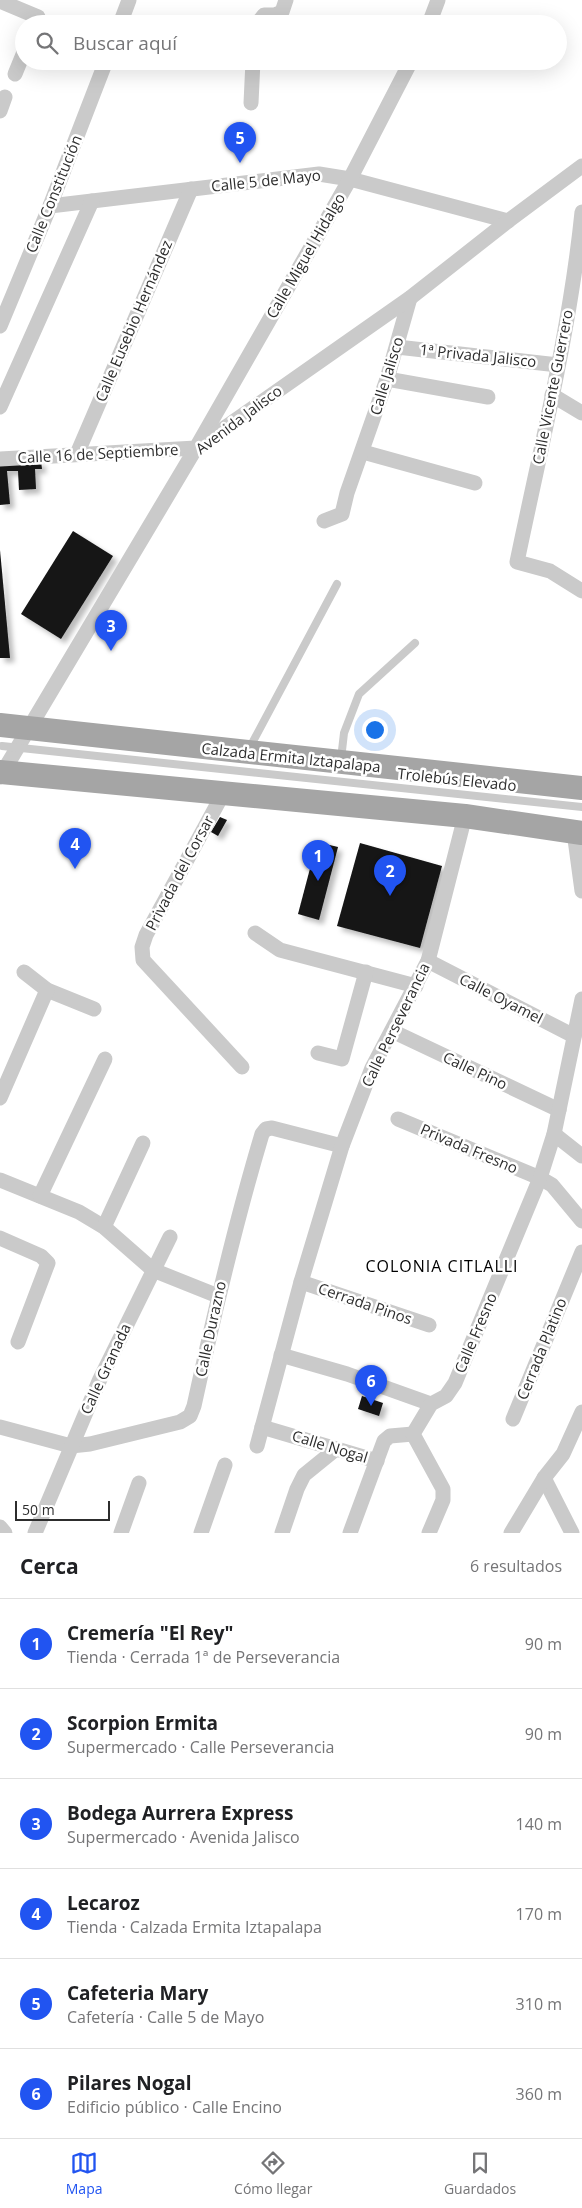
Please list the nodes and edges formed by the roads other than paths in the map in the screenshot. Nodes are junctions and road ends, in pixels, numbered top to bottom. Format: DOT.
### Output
graph roads {
  1 [pos="129,0"];
  2 [pos="286,0"];
  3 [pos="438,0"];
  4 [pos="0,1"];
  5 [pos="27,15"];
  6 [pos="123,15"];
  7 [pos="275,15"];
  8 [pos="432,15"];
  9 [pos="17,70"];
  10 [pos="103,70"];
  11 [pos="253,70"];
  12 [pos="406,70"];
  13 [pos="15,74"];
  14 [pos="251,103"];
  15 [pos="582,166"];
  16 [pos="350,179"];
  17 [pos="191,189"];
  18 [pos="92,201"];
  19 [pos="50,206"];
  20 [pos="582,212"];
  21 [pos="508,221"];
  22 [pos="580,256"];
  23 [pos="410,298"];
  24 [pos="0,326"];
  25 [pos="398,347"];
  26 [pos="558,366"];
  27 [pos="388,379"];
  28 [pos="552,395"];
  29 [pos="488,397"];
  30 [pos="0,406"];
  31 [pos="582,414"];
  32 [pos="196,448"];
  33 [pos="363,452"];
  34 [pos="77,454"];
  35 [pos="0,459"];
  36 [pos="475,483"];
  37 [pos="324,521"];
  38 [pos="337,584"];
  39 [pos="582,591"];
  40 [pos="415,643"];
  41 [pos="29,728"];
  42 [pos="0,740"];
  43 [pos="247,753"];
  44 [pos="340,763"];
  45 [pos="1,774"];
  46 [pos="582,788"];
  47 [pos="224,792"];
  48 [pos="582,807"];
  49 [pos="466,816"];
  50 [pos="578,833"];
  51 [pos="582,891"];
  52 [pos="255,933"];
  53 [pos="428,961"];
  54 [pos="24,972"];
  55 [pos="366,972"];
  56 [pos="416,986"];
  57 [pos="47,990"];
  58 [pos="582,999"];
  59 [pos="94,1009"];
  60 [pos="392,1031"];
  61 [pos="574,1036"];
  62 [pos="318,1053"];
  63 [pos="105,1058"];
  64 [pos="242,1067"];
  65 [pos="0,1098"];
  66 [pos="559,1110"];
  67 [pos="398,1119"];
  68 [pos="554,1134"];
  69 [pos="143,1143"];
  70 [pos="342,1146"];
  71 [pos="582,1156"];
  72 [pos="540,1178"];
  73 [pos="0,1180"];
  74 [pos="40,1196"];
  75 [pos="582,1221"];
  76 [pos="104,1228"];
  77 [pos="170,1237"];
  78 [pos="0,1238"];
  79 [pos="582,1252"];
  80 [pos="154,1270"];
  81 [pos="301,1282"];
  82 [pos="218,1296"];
  83 [pos="429,1325"];
  84 [pos="18,1342"];
  85 [pos="281,1355"];
  86 [pos="431,1404"];
  87 [pos="582,1412"];
  88 [pos="513,1419"];
  89 [pos="0,1427"];
  90 [pos="262,1427"];
  91 [pos="413,1434"];
  92 [pos="72,1446"];
  93 [pos="256,1446"];
  94 [pos="336,1449"];
  95 [pos="377,1461"];
  96 [pos="225,1465"];
  97 [pos="544,1478"];
  98 [pos="139,1483"];
  99 [pos="0,1527"];
  100 [pos="5,1533"];
  101 [pos="35,1533"];
  102 [pos="121,1533"];
  103 [pos="201,1533"];
  104 [pos="282,1533"];
  105 [pos="350,1533"];
  106 [pos="429,1533"];
  107 [pos="511,1533"];
  108 [pos="572,1533"];
  1 -- 6 [label="street"];
  2 -- 7 [label="street"];
  3 -- 8 [label="street"];
  4 -- 5 [label="street"];
  9 -- 13 [label="street"];
  10 -- 19 [label="street, Calle Constitución"];
  11 -- 14 [label="street"];
  12 -- 16 [label="street, Calle Miguel Hidalgo"];
  15 -- 21 [label="street, Avenida Jalisco"];
  16 -- 17 [label="street, Calle 5 de Mayo"];
  16 -- 21 [label="street, Calle 5 de Mayo"];
  16 -- 32 [label="street, Calle Miguel Hidalgo"];
  17 -- 18 [label="street, Calle 5 de Mayo"];
  17 -- 34 [label="street, Calle Eusebio Hernández"];
  18 -- 19 [label="street, Calle 5 de Mayo"];
  18 -- 30 [label="street"];
  19 -- 24 [label="street, Calle Constitución"];
  20 -- 22 [label="street, Calle Vicente Guerrero"];
  21 -- 23 [label="street, Avenida Jalisco"];
  22 -- 26 [label="street, Calle Vicente Guerrero"];
  23 -- 25 [label="street, Calle Jalisco"];
  23 -- 32 [label="street, Avenida Jalisco"];
  25 -- 26 [label="street, 1ª Privada Jalisco"];
  25 -- 27 [label="street, Calle Jalisco"];
  26 -- 28 [label="street, Calle Vicente Guerrero"];
  27 -- 29 [label="street"];
  27 -- 33 [label="street, Calle Jalisco"];
  28 -- 31 [label="street"];
  28 -- 39 [label="street, Calle Vicente Guerrero"];
  32 -- 34 [label="street, Calle 16 de Septiembre"];
  32 -- 41 [label="street, Avenida Jalisco"];
  33 -- 36 [label="street"];
  33 -- 37 [label="street, Calle Jalisco"];
  34 -- 35 [label="street, Calle 16 de Septiembre"];
  38 -- 43 [label="lane"];
  40 -- 44 [label="lane"];
  41 -- 42 [label="main road, Calzada Ermita Iztapalapa"];
  41 -- 43 [label="main road, Calzada Ermita Iztapalapa"];
  41 -- 45 [label="street, Avenida Jalisco"];
  42 -- 48 [label="lane, Trolebús Elevado, bridge"];
  43 -- 44 [label="main road, Calzada Ermita Iztapalapa"];
  44 -- 46 [label="main road, Calzada Ermita Iztapalapa"];
  45 -- 47 [label="main road"];
  47 -- 49 [label="main road"];
  47 -- 64 [label="street, Privada del Corsar"];
  49 -- 50 [label="main road"];
  49 -- 53 [label="street, Calle Perseverancia"];
  50 -- 51 [label="street"];
  52 -- 55 [label="street"];
  53 -- 56 [label="street, Calle Perseverancia"];
  53 -- 61 [label="street, Calle Oyamel"];
  54 -- 57 [label="street"];
  55 -- 56 [label="street"];
  55 -- 62 [label="street"];
  56 -- 60 [label="street, Calle Perseverancia"];
  57 -- 59 [label="street"];
  57 -- 65 [label="street"];
  58 -- 61 [label="street, Calle Fresno"];
  60 -- 66 [label="street, Calle Pino"];
  60 -- 70 [label="street, Calle Perseverancia"];
  61 -- 66 [label="street, Calle Fresno"];
  63 -- 74 [label="street"];
  66 -- 68 [label="street, Calle Fresno"];
  67 -- 72 [label="street, Privada Fresno"];
  68 -- 71 [label="street"];
  68 -- 72 [label="street, Calle Fresno"];
  69 -- 76 [label="street"];
  70 -- 81 [label="street, Calle Perseverancia"];
  70 -- 82 [label="street, Calle Durazno"];
  72 -- 75 [label="street, Privada Fresno"];
  72 -- 86 [label="street, Calle Fresno"];
  73 -- 74 [label="street"];
  74 -- 76 [label="street"];
  76 -- 80 [label="street"];
  77 -- 80 [label="street, Calle Granada"];
  78 -- 84 [label="street"];
  79 -- 88 [label="street, Cerrada Platino"];
  80 -- 82 [label="street"];
  80 -- 92 [label="street, Calle Granada"];
  81 -- 83 [label="street, Cerrada Pinos"];
  81 -- 85 [label="street, Calle Perseverancia"];
  82 -- 92 [label="street, Calle Durazno"];
  85 -- 86 [label="street"];
  85 -- 90 [label="street"];
  86 -- 91 [label="street, Calle Fresno"];
  87 -- 97 [label="street"];
  89 -- 92 [label="street, Calle Durazno"];
  90 -- 93 [label="street"];
  90 -- 94 [label="street, Calle Nogal"];
  91 -- 95 [label="street, Calle Nogal"];
  91 -- 106 [label="street"];
  92 -- 101 [label="street, Calle Granada"];
  94 -- 95 [label="street, Calle Nogal"];
  94 -- 104 [label="street"];
  95 -- 105 [label="street"];
  96 -- 103 [label="street"];
  97 -- 107 [label="street"];
  97 -- 108 [label="street"];
  98 -- 102 [label="street"];
  99 -- 100 [label="street"];
}
